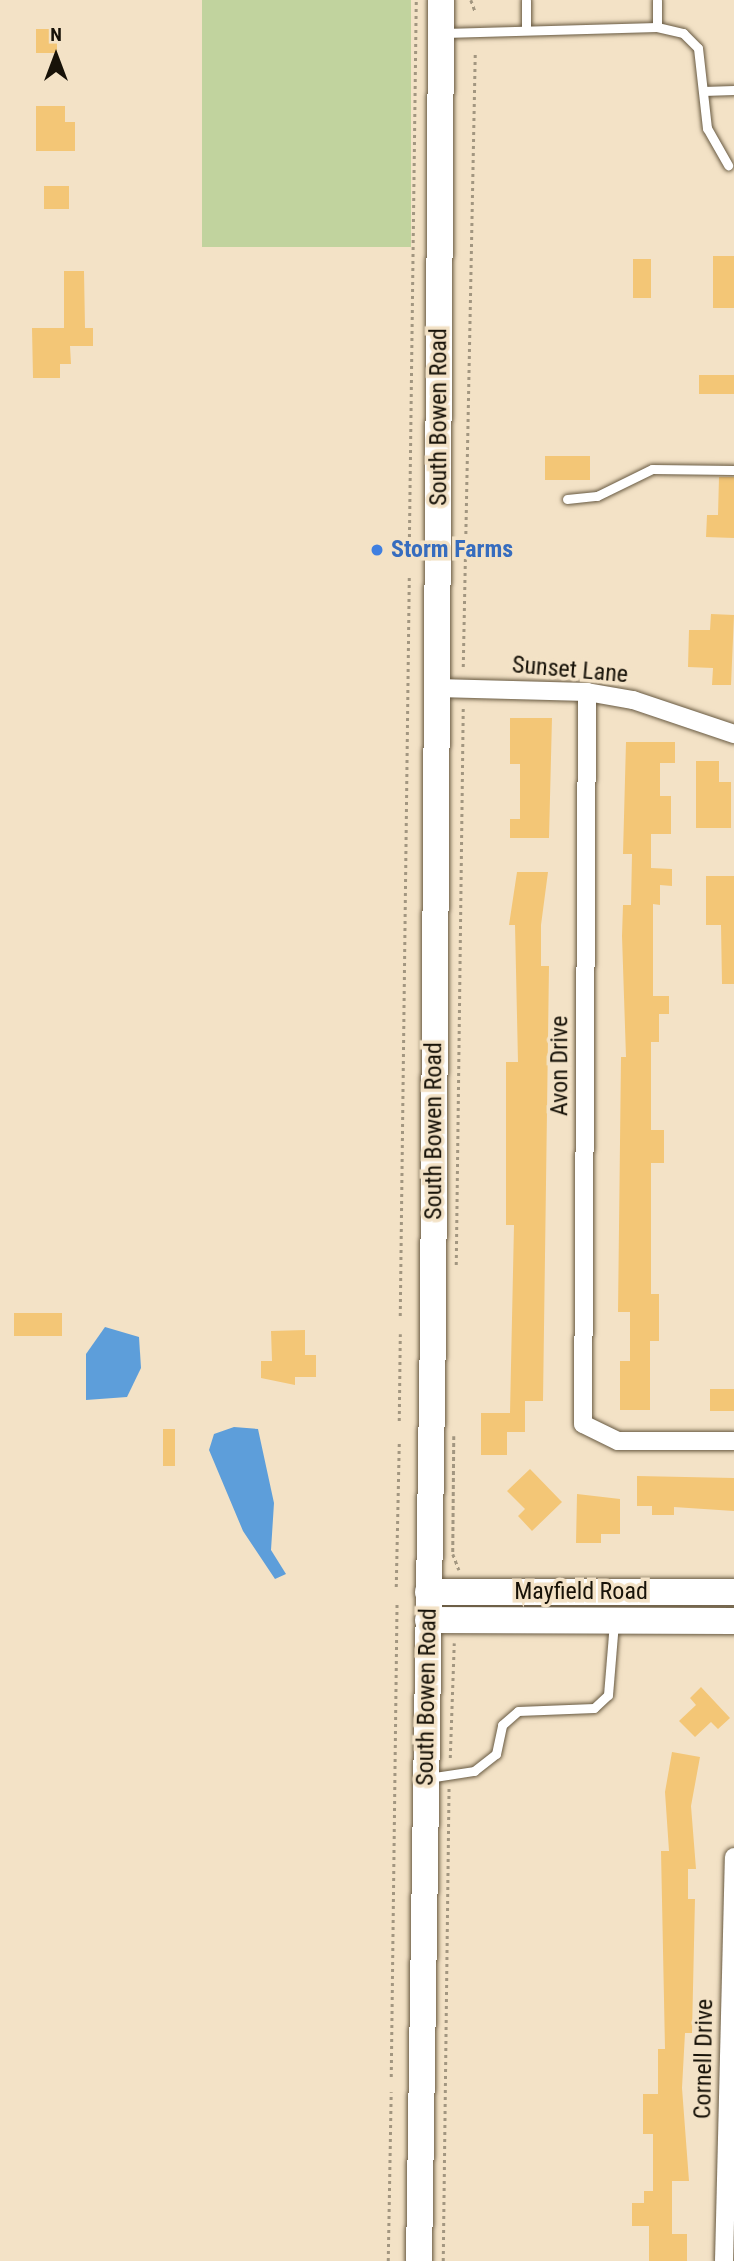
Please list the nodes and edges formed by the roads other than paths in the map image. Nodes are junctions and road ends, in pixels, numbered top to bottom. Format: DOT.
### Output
graph roads {
  1 [pos="441,0"];
  2 [pos="526,0"];
  3 [pos="657,0"];
  4 [pos="657,27"];
  5 [pos="526,28"];
  6 [pos="442,33"];
  7 [pos="734,90"];
  8 [pos="702,91"];
  9 [pos="727,165"];
  10 [pos="734,470"];
  11 [pos="567,499"];
  12 [pos="437,688"];
  13 [pos="587,692"];
  14 [pos="734,734"];
  15 [pos="734,1441"];
  16 [pos="428,1592"];
  17 [pos="734,1592"];
  18 [pos="428,1620"];
  19 [pos="614,1620"];
  20 [pos="734,1621"];
  21 [pos="438,1782"];
  22 [pos="734,1857"];
  23 [pos="732,1987"];
  24 [pos="730,2204"];
  25 [pos="419,2261"];
  26 [pos="724,2261"];
  1 -- 6 [label="main road, South Bowen Road"];
  2 -- 5 [label="lane"];
  3 -- 4 [label="lane"];
  4 -- 5 [label="lane"];
  4 -- 8 [label="lane"];
  5 -- 6 [label="lane"];
  6 -- 12 [label="main road, South Bowen Road"];
  7 -- 8 [label="lane"];
  8 -- 9 [label="lane"];
  10 -- 11 [label="lane"];
  12 -- 13 [label="street, Sunset Lane"];
  12 -- 16 [label="main road, South Bowen Road"];
  13 -- 14 [label="street, Sunset Lane"];
  13 -- 15 [label="street, Avon Drive"];
  16 -- 17 [label="main road, Mayfield Road"];
  16 -- 18 [label="main road, South Bowen Road"];
  18 -- 19 [label="main road"];
  18 -- 21 [label="main road, South Bowen Road"];
  19 -- 20 [label="main road"];
  19 -- 21 [label="lane"];
  21 -- 25 [label="main road, South Bowen Road"];
  22 -- 23 [label="street, Cornell Drive"];
  23 -- 24 [label="street, Cornell Drive"];
  24 -- 26 [label="street, Cornell Drive"];
}
